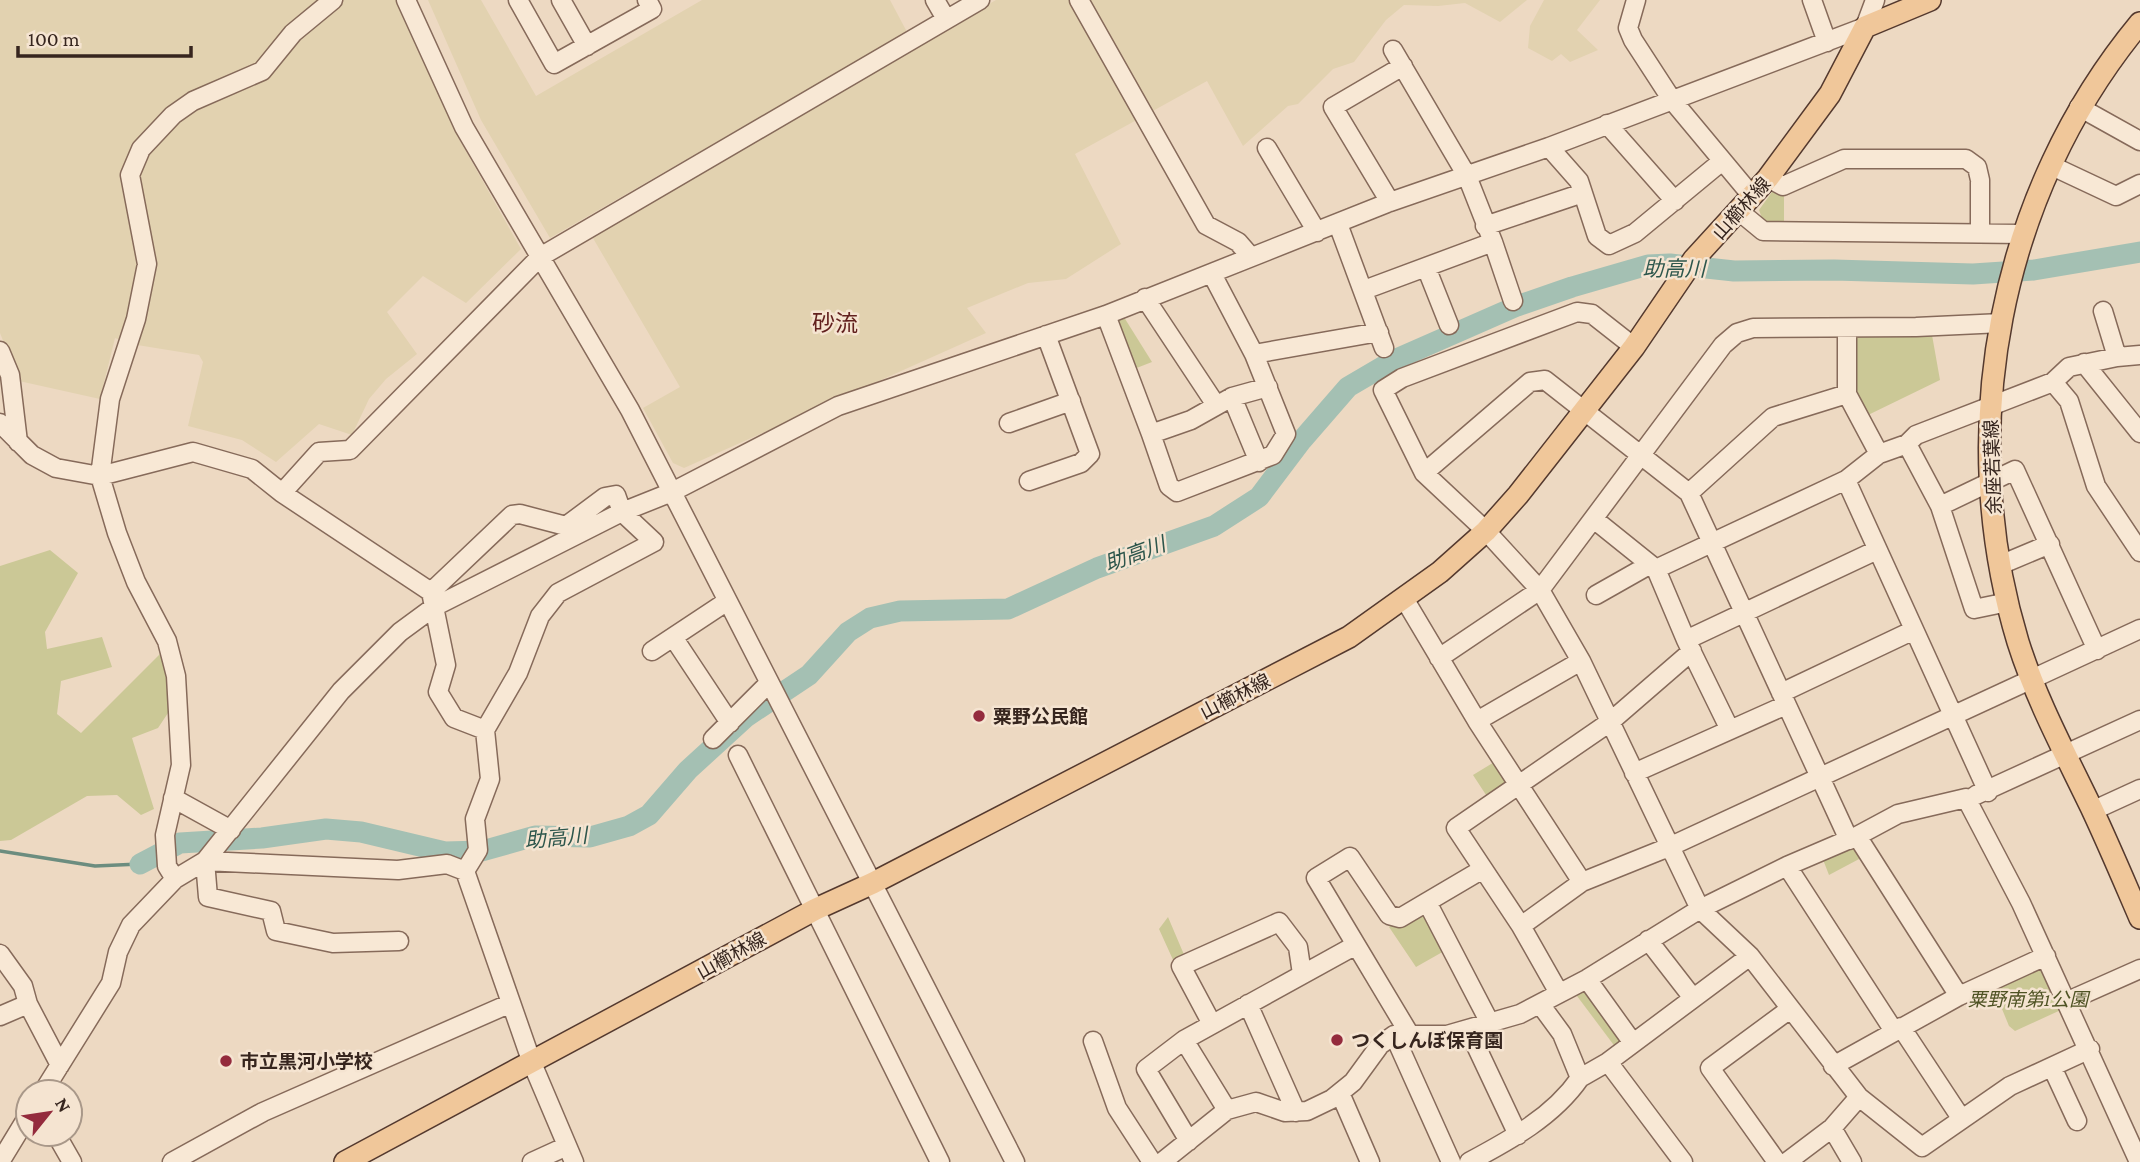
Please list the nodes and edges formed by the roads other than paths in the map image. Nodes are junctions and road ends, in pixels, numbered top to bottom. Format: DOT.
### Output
graph roads {
  1 [pos="333,0"];
  2 [pos="406,0"];
  3 [pos="518,0"];
  4 [pos="561,0"];
  5 [pos="647,0"];
  6 [pos="934,0"];
  7 [pos="979,0"];
  8 [pos="1079,0"];
  9 [pos="1636,0"];
  10 [pos="1812,0"];
  11 [pos="1875,0"];
  12 [pos="1930,0"];
  13 [pos="946,19"];
  14 [pos="2140,23"];
  15 [pos="1864,27"];
  16 [pos="1827,42"];
  17 [pos="587,46"];
  18 [pos="1393,50"];
  19 [pos="1403,66"];
  20 [pos="1672,100"];
  21 [pos="2079,107"];
  22 [pos="1607,124"];
  23 [pos="2140,141"];
  24 [pos="1549,147"];
  25 [pos="1268,148"];
  26 [pos="1721,162"];
  27 [pos="2050,165"];
  28 [pos="1467,176"];
  29 [pos="1768,178"];
  30 [pos="2140,184"];
  31 [pos="1583,192"];
  32 [pos="1675,201"];
  33 [pos="1390,202"];
  34 [pos="1746,204"];
  35 [pos="1338,224"];
  36 [pos="1485,226"];
  37 [pos="1317,232"];
  38 [pos="1980,232"];
  39 [pos="2024,234"];
  40 [pos="1493,242"];
  41 [pos="540,257"];
  42 [pos="1251,257"];
  43 [pos="1426,267"];
  44 [pos="1212,274"];
  45 [pos="1364,290"];
  46 [pos="1145,298"];
  47 [pos="1513,301"];
  48 [pos="2103,311"];
  49 [pos="1106,315"];
  50 [pos="2002,323"];
  51 [pos="1449,325"];
  52 [pos="1847,328"];
  53 [pos="1046,335"];
  54 [pos="1634,347"];
  55 [pos="0,351"];
  56 [pos="1254,354"];
  57 [pos="2140,355"];
  58 [pos="2117,357"];
  59 [pos="2084,363"];
  60 [pos="2053,382"];
  61 [pos="1268,387"];
  62 [pos="1847,394"];
  63 [pos="1232,397"];
  64 [pos="1071,401"];
  65 [pos="1990,404"];
  66 [pos="1216,405"];
  67 [pos="1584,410"];
  68 [pos="1010,423"];
  69 [pos="0,424"];
  70 [pos="2140,433"];
  71 [pos="1151,434"];
  72 [pos="18,442"];
  73 [pos="1907,444"];
  74 [pos="1879,454"];
  75 [pos="1643,455"];
  76 [pos="1259,462"];
  77 [pos="1424,473"];
  78 [pos="100,476"];
  79 [pos="1846,480"];
  80 [pos="1990,480"];
  81 [pos="1029,481"];
  82 [pos="672,492"];
  83 [pos="282,493"];
  84 [pos="1689,493"];
  85 [pos="1940,506"];
  86 [pos="622,512"];
  87 [pos="1595,520"];
  88 [pos="1486,531"];
  89 [pos="1712,541"];
  90 [pos="2050,544"];
  91 [pos="1877,550"];
  92 [pos="2140,552"];
  93 [pos="2000,565"];
  94 [pos="1652,567"];
  95 [pos="1540,590"];
  96 [pos="1595,595"];
  97 [pos="433,600"];
  98 [pos="1405,600"];
  99 [pos="726,602"];
  100 [pos="2008,602"];
  101 [pos="1744,611"];
  102 [pos="2140,629"];
  103 [pos="1914,630"];
  104 [pos="673,637"];
  105 [pos="1689,645"];
  106 [pos="2097,650"];
  107 [pos="652,651"];
  108 [pos="1440,658"];
  109 [pos="1581,661"];
  110 [pos="2032,679"];
  111 [pos="771,686"];
  112 [pos="1784,699"];
  113 [pos="1955,715"];
  114 [pos="2140,720"];
  115 [pos="1477,721"];
  116 [pos="1610,722"];
  117 [pos="730,723"];
  118 [pos="485,730"];
  119 [pos="1730,730"];
  120 [pos="713,739"];
  121 [pos="738,755"];
  122 [pos="2066,755"];
  123 [pos="1634,773"];
  124 [pos="1820,776"];
  125 [pos="1519,787"];
  126 [pos="2140,789"];
  127 [pos="1988,792"];
  128 [pos="173,798"];
  129 [pos="1966,798"];
  130 [pos="2092,810"];
  131 [pos="231,830"];
  132 [pos="1853,838"];
  133 [pos="1669,847"];
  134 [pos="205,861"];
  135 [pos="1787,866"];
  136 [pos="1483,869"];
  137 [pos="465,871"];
  138 [pos="176,879"];
  139 [pos="1582,882"];
  140 [pos="873,883"];
  141 [pos="1427,902"];
  142 [pos="816,909"];
  143 [pos="1700,909"];
  144 [pos="2140,918"];
  145 [pos="1521,926"];
  146 [pos="1648,940"];
  147 [pos="399,941"];
  148 [pos="1356,945"];
  149 [pos="0,954"];
  150 [pos="1751,956"];
  151 [pos="2046,956"];
  152 [pos="2140,969"];
  153 [pos="1302,974"];
  154 [pos="1587,979"];
  155 [pos="1559,993"];
  156 [pos="1959,996"];
  157 [pos="1693,998"];
  158 [pos="2068,1001"];
  159 [pos="512,1003"];
  160 [pos="29,1004"];
  161 [pos="1248,1004"];
  162 [pos="1540,1004"];
  163 [pos="1790,1009"];
  164 [pos="0,1016"];
  165 [pos="1212,1024"];
  166 [pos="1491,1025"];
  167 [pos="1898,1029"];
  168 [pos="1469,1031"];
  169 [pos="1402,1035"];
  170 [pos="1184,1040"];
  171 [pos="1093,1041"];
  172 [pos="1633,1042"];
  173 [pos="2090,1049"];
  174 [pos="1608,1062"];
  175 [pos="532,1063"];
  176 [pos="60,1065"];
  177 [pos="1833,1066"];
  178 [pos="2052,1066"];
  179 [pos="52,1078"];
  180 [pos="1580,1078"];
  181 [pos="1340,1093"];
  182 [pos="1859,1097"];
  183 [pos="1227,1110"];
  184 [pos="1296,1112"];
  185 [pos="1961,1118"];
  186 [pos="2077,1121"];
  187 [pos="1832,1128"];
  188 [pos="1518,1135"];
  189 [pos="14,1138"];
  190 [pos="1189,1141"];
  191 [pos="570,1154"];
  192 [pos="2136,1159"];
  193 [pos="0,1161"];
  194 [pos="172,1162"];
  195 [pos="345,1162"];
  196 [pos="532,1162"];
  197 [pos="940,1162"];
  198 [pos="1015,1162"];
  199 [pos="1152,1162"];
  200 [pos="1162,1162"];
  201 [pos="1370,1162"];
  202 [pos="1451,1162"];
  203 [pos="1469,1162"];
  204 [pos="1683,1162"];
  205 [pos="1777,1162"];
  206 [pos="1787,1162"];
  207 [pos="1852,1162"];
  1 -- 78 [label="street"];
  2 -- 41 [label="street"];
  3 -- 17 [label="street"];
  4 -- 17 [label="street"];
  5 -- 17 [label="street"];
  6 -- 13 [label="street"];
  7 -- 13 [label="street"];
  8 -- 42 [label="street"];
  9 -- 20 [label="street"];
  10 -- 16 [label="street"];
  11 -- 15 [label="street"];
  12 -- 15 [label="main road"];
  13 -- 41 [label="street"];
  14 -- 21 [label="main road, 余座若葉線"];
  15 -- 16 [label="street"];
  15 -- 29 [label="main road, 山櫛林線"];
  16 -- 20 [label="street"];
  18 -- 19 [label="street"];
  19 -- 28 [label="street"];
  19 -- 33 [label="street"];
  20 -- 22 [label="street"];
  20 -- 26 [label="street"];
  21 -- 23 [label="street"];
  21 -- 27 [label="main road, 余座若葉線"];
  22 -- 24 [label="street"];
  22 -- 32 [label="street"];
  24 -- 28 [label="street"];
  24 -- 31 [label="street"];
  25 -- 37 [label="street"];
  26 -- 32 [label="street"];
  26 -- 34 [label="street"];
  27 -- 30 [label="street"];
  27 -- 39 [label="main road, 余座若葉線"];
  28 -- 33 [label="street"];
  28 -- 36 [label="street"];
  29 -- 34 [label="main road, 山櫛林線"];
  29 -- 38 [label="street"];
  31 -- 32 [label="street"];
  31 -- 36 [label="street"];
  33 -- 35 [label="street"];
  34 -- 38 [label="street"];
  34 -- 54 [label="main road, 山櫛林線"];
  35 -- 37 [label="street"];
  35 -- 45 [label="street"];
  36 -- 40 [label="street"];
  37 -- 42 [label="street"];
  38 -- 39 [label="street"];
  39 -- 50 [label="main road, 余座若葉線"];
  40 -- 43 [label="street"];
  40 -- 47 [label="street"];
  41 -- 82 [label="street"];
  41 -- 83 [label="street"];
  42 -- 44 [label="street"];
  43 -- 45 [label="street"];
  43 -- 51 [label="street"];
  44 -- 46 [label="street"];
  44 -- 56 [label="street"];
  45 -- 56 [label="street"];
  46 -- 49 [label="street"];
  46 -- 66 [label="street"];
  48 -- 58 [label="street"];
  49 -- 53 [label="street"];
  49 -- 71 [label="street"];
  50 -- 52 [label="street"];
  50 -- 65 [label="main road, 余座若葉線"];
  52 -- 62 [label="street"];
  52 -- 75 [label="street"];
  53 -- 64 [label="street"];
  53 -- 82 [label="street"];
  54 -- 67 [label="main road, 山櫛林線"];
  54 -- 77 [label="street"];
  55 -- 72 [label="street"];
  56 -- 61 [label="street"];
  57 -- 58 [label="street"];
  58 -- 59 [label="street"];
  59 -- 60 [label="street"];
  59 -- 70 [label="street"];
  60 -- 65 [label="street"];
  60 -- 92 [label="street"];
  61 -- 63 [label="street"];
  61 -- 76 [label="street"];
  62 -- 74 [label="street"];
  62 -- 84 [label="street"];
  63 -- 66 [label="street"];
  63 -- 76 [label="street"];
  64 -- 68 [label="street"];
  64 -- 81 [label="street"];
  65 -- 73 [label="street"];
  65 -- 80 [label="main road, 余座若葉線"];
  66 -- 71 [label="street"];
  67 -- 75 [label="street"];
  67 -- 77 [label="street"];
  67 -- 88 [label="main road, 山櫛林線"];
  69 -- 72 [label="street"];
  71 -- 76 [label="street"];
  72 -- 78 [label="street"];
  73 -- 74 [label="street"];
  73 -- 85 [label="street"];
  74 -- 79 [label="street"];
  75 -- 84 [label="street"];
  75 -- 87 [label="street"];
  77 -- 88 [label="street"];
  78 -- 83 [label="street"];
  78 -- 128 [label="street"];
  79 -- 89 [label="street"];
  79 -- 91 [label="street"];
  80 -- 85 [label="street"];
  80 -- 90 [label="street"];
  80 -- 93 [label="main road, 余座若葉線"];
  82 -- 86 [label="street"];
  82 -- 99 [label="street"];
  83 -- 97 [label="street"];
  84 -- 89 [label="street"];
  85 -- 100 [label="street"];
  86 -- 97 [label="street"];
  86 -- 97 [label="street"];
  86 -- 118 [label="street"];
  87 -- 94 [label="street"];
  87 -- 95 [label="street"];
  88 -- 95 [label="street"];
  88 -- 98 [label="main road, 山櫛林線"];
  89 -- 94 [label="street"];
  89 -- 101 [label="street"];
  90 -- 93 [label="street"];
  90 -- 106 [label="street"];
  91 -- 101 [label="street"];
  91 -- 103 [label="street"];
  93 -- 100 [label="main road, 余座若葉線"];
  94 -- 96 [label="street"];
  94 -- 105 [label="street"];
  95 -- 108 [label="street"];
  95 -- 109 [label="street"];
  97 -- 118 [label="street"];
  97 -- 131 [label="street"];
  98 -- 108 [label="street"];
  98 -- 140 [label="main road, 山櫛林線"];
  99 -- 104 [label="street"];
  99 -- 111 [label="street"];
  100 -- 110 [label="main road, 余座若葉線"];
  101 -- 105 [label="street"];
  101 -- 112 [label="street"];
  102 -- 106 [label="street"];
  103 -- 112 [label="street"];
  103 -- 113 [label="street"];
  104 -- 107 [label="street"];
  104 -- 117 [label="street"];
  105 -- 116 [label="street"];
  105 -- 119 [label="street"];
  106 -- 110 [label="street"];
  108 -- 115 [label="street"];
  109 -- 115 [label="street"];
  109 -- 116 [label="street"];
  110 -- 113 [label="street"];
  110 -- 122 [label="main road, 余座若葉線"];
  111 -- 117 [label="street"];
  111 -- 140 [label="street"];
  112 -- 119 [label="street"];
  112 -- 124 [label="street"];
  113 -- 124 [label="street"];
  113 -- 127 [label="street"];
  114 -- 122 [label="street"];
  115 -- 125 [label="street"];
  116 -- 123 [label="street"];
  116 -- 125 [label="street"];
  117 -- 120 [label="street"];
  118 -- 137 [label="street"];
  119 -- 123 [label="street"];
  121 -- 142 [label="street"];
  122 -- 127 [label="street"];
  122 -- 130 [label="main road, 余座若葉線"];
  123 -- 133 [label="street"];
  124 -- 132 [label="street"];
  124 -- 133 [label="street"];
  125 -- 136 [label="street"];
  125 -- 139 [label="street"];
  126 -- 130 [label="street"];
  127 -- 129 [label="street"];
  128 -- 131 [label="street"];
  128 -- 138 [label="street"];
  129 -- 132 [label="street"];
  129 -- 151 [label="street"];
  130 -- 144 [label="main road, 余座若葉線"];
  131 -- 134 [label="street"];
  132 -- 135 [label="street"];
  132 -- 156 [label="street"];
  133 -- 139 [label="street"];
  133 -- 143 [label="street"];
  134 -- 137 [label="street"];
  134 -- 138 [label="street"];
  134 -- 147 [label="street"];
  135 -- 143 [label="street"];
  135 -- 167 [label="street"];
  136 -- 141 [label="street"];
  136 -- 145 [label="street"];
  137 -- 159 [label="street"];
  138 -- 176 [label="street"];
  139 -- 145 [label="street"];
  140 -- 142 [label="main road, 山櫛林線"];
  140 -- 198 [label="street"];
  141 -- 148 [label="street"];
  141 -- 166 [label="street"];
  142 -- 175 [label="main road, 山櫛林線"];
  142 -- 197 [label="street"];
  143 -- 146 [label="street"];
  143 -- 150 [label="street"];
  145 -- 155 [label="street"];
  146 -- 154 [label="street"];
  146 -- 157 [label="street"];
  148 -- 153 [label="street"];
  148 -- 169 [label="street"];
  149 -- 160 [label="street"];
  150 -- 157 [label="street"];
  150 -- 163 [label="street"];
  151 -- 156 [label="street"];
  151 -- 158 [label="street"];
  152 -- 158 [label="street"];
  153 -- 161 [label="street"];
  153 -- 165 [label="street"];
  154 -- 155 [label="street"];
  154 -- 172 [label="street"];
  155 -- 162 [label="street"];
  156 -- 167 [label="street"];
  157 -- 172 [label="street"];
  158 -- 173 [label="street"];
  159 -- 175 [label="street"];
  159 -- 194 [label="street"];
  160 -- 164 [label="street"];
  160 -- 176 [label="street"];
  161 -- 165 [label="street"];
  161 -- 184 [label="street"];
  162 -- 166 [label="street"];
  162 -- 180 [label="street"];
  163 -- 177 [label="street"];
  163 -- 205 [label="street"];
  165 -- 170 [label="street"];
  166 -- 168 [label="street"];
  167 -- 177 [label="street"];
  167 -- 185 [label="street"];
  168 -- 169 [label="street"];
  168 -- 188 [label="street"];
  169 -- 181 [label="street"];
  169 -- 202 [label="street"];
  170 -- 183 [label="street"];
  170 -- 190 [label="street"];
  171 -- 199 [label="street"];
  172 -- 174 [label="street"];
  173 -- 178 [label="street"];
  173 -- 192 [label="street"];
  174 -- 180 [label="street"];
  174 -- 204 [label="street"];
  175 -- 191 [label="street"];
  175 -- 195 [label="main road, 山櫛林線"];
  176 -- 179 [label="street"];
  177 -- 182 [label="street"];
  178 -- 185 [label="street"];
  178 -- 186 [label="street"];
  180 -- 188 [label="street"];
  181 -- 184 [label="street"];
  181 -- 201 [label="street"];
  182 -- 185 [label="street"];
  182 -- 187 [label="street"];
  183 -- 184 [label="street"];
  183 -- 190 [label="street"];
  187 -- 206 [label="street"];
  187 -- 207 [label="street"];
  188 -- 203 [label="street"];
  189 -- 193 [label="street"];
  190 -- 200 [label="street"];
  191 -- 196 [label="street"];
}
